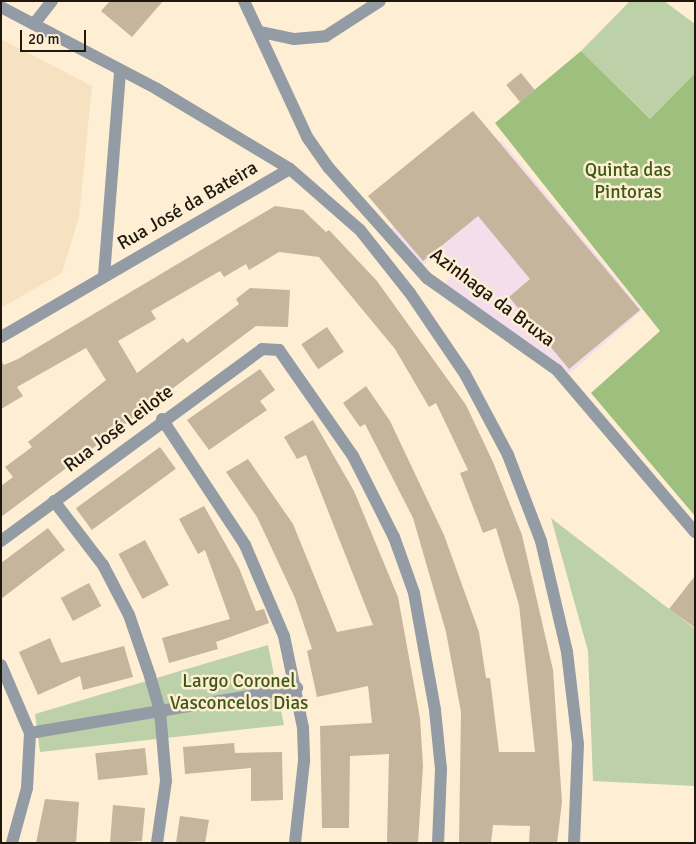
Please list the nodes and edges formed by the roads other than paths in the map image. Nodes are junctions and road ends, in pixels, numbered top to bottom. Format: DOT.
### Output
graph roads {
  1 [pos="52,1"];
  2 [pos="244,1"];
  3 [pos="380,1"];
  4 [pos="1,7"];
  5 [pos="34,24"];
  6 [pos="262,32"];
  7 [pos="120,71"];
  8 [pos="290,169"];
  9 [pos="104,276"];
  10 [pos="428,278"];
  11 [pos="410,293"];
  12 [pos="1,337"];
  13 [pos="162,419"];
  14 [pos="54,501"];
  15 [pos="695,532"];
  16 [pos="1,541"];
  17 [pos="1,665"];
  18 [pos="297,688"];
  19 [pos="160,711"];
  20 [pos="30,733"];
  21 [pos="12,843"];
  22 [pos="157,843"];
  23 [pos="295,843"];
  24 [pos="438,843"];
  25 [pos="574,843"];
  1 -- 5 [label="street"];
  2 -- 6 [label="street, Azinhaga da Bruxa"];
  3 -- 6 [label="street"];
  4 -- 5 [label="street"];
  5 -- 7 [label="street"];
  6 -- 10 [label="street, Azinhaga da Bruxa"];
  7 -- 8 [label="street"];
  7 -- 9 [label="street, Rua José da Bateira"];
  8 -- 9 [label="street, Rua José da Bateira"];
  8 -- 11 [label="street"];
  9 -- 12 [label="street, Rua José da Bateira"];
  10 -- 11 [label="street"];
  10 -- 15 [label="street, Azinhaga da Bruxa"];
  11 -- 25 [label="street"];
  13 -- 14 [label="street, Rua José Leilote"];
  13 -- 18 [label="street"];
  13 -- 24 [label="street, Rua José Leilote"];
  14 -- 16 [label="street, Rua José Leilote"];
  14 -- 19 [label="street"];
  17 -- 20 [label="street"];
  18 -- 19 [label="street"];
  18 -- 23 [label="street"];
  19 -- 20 [label="street"];
  19 -- 22 [label="street"];
  20 -- 21 [label="street"];
}
